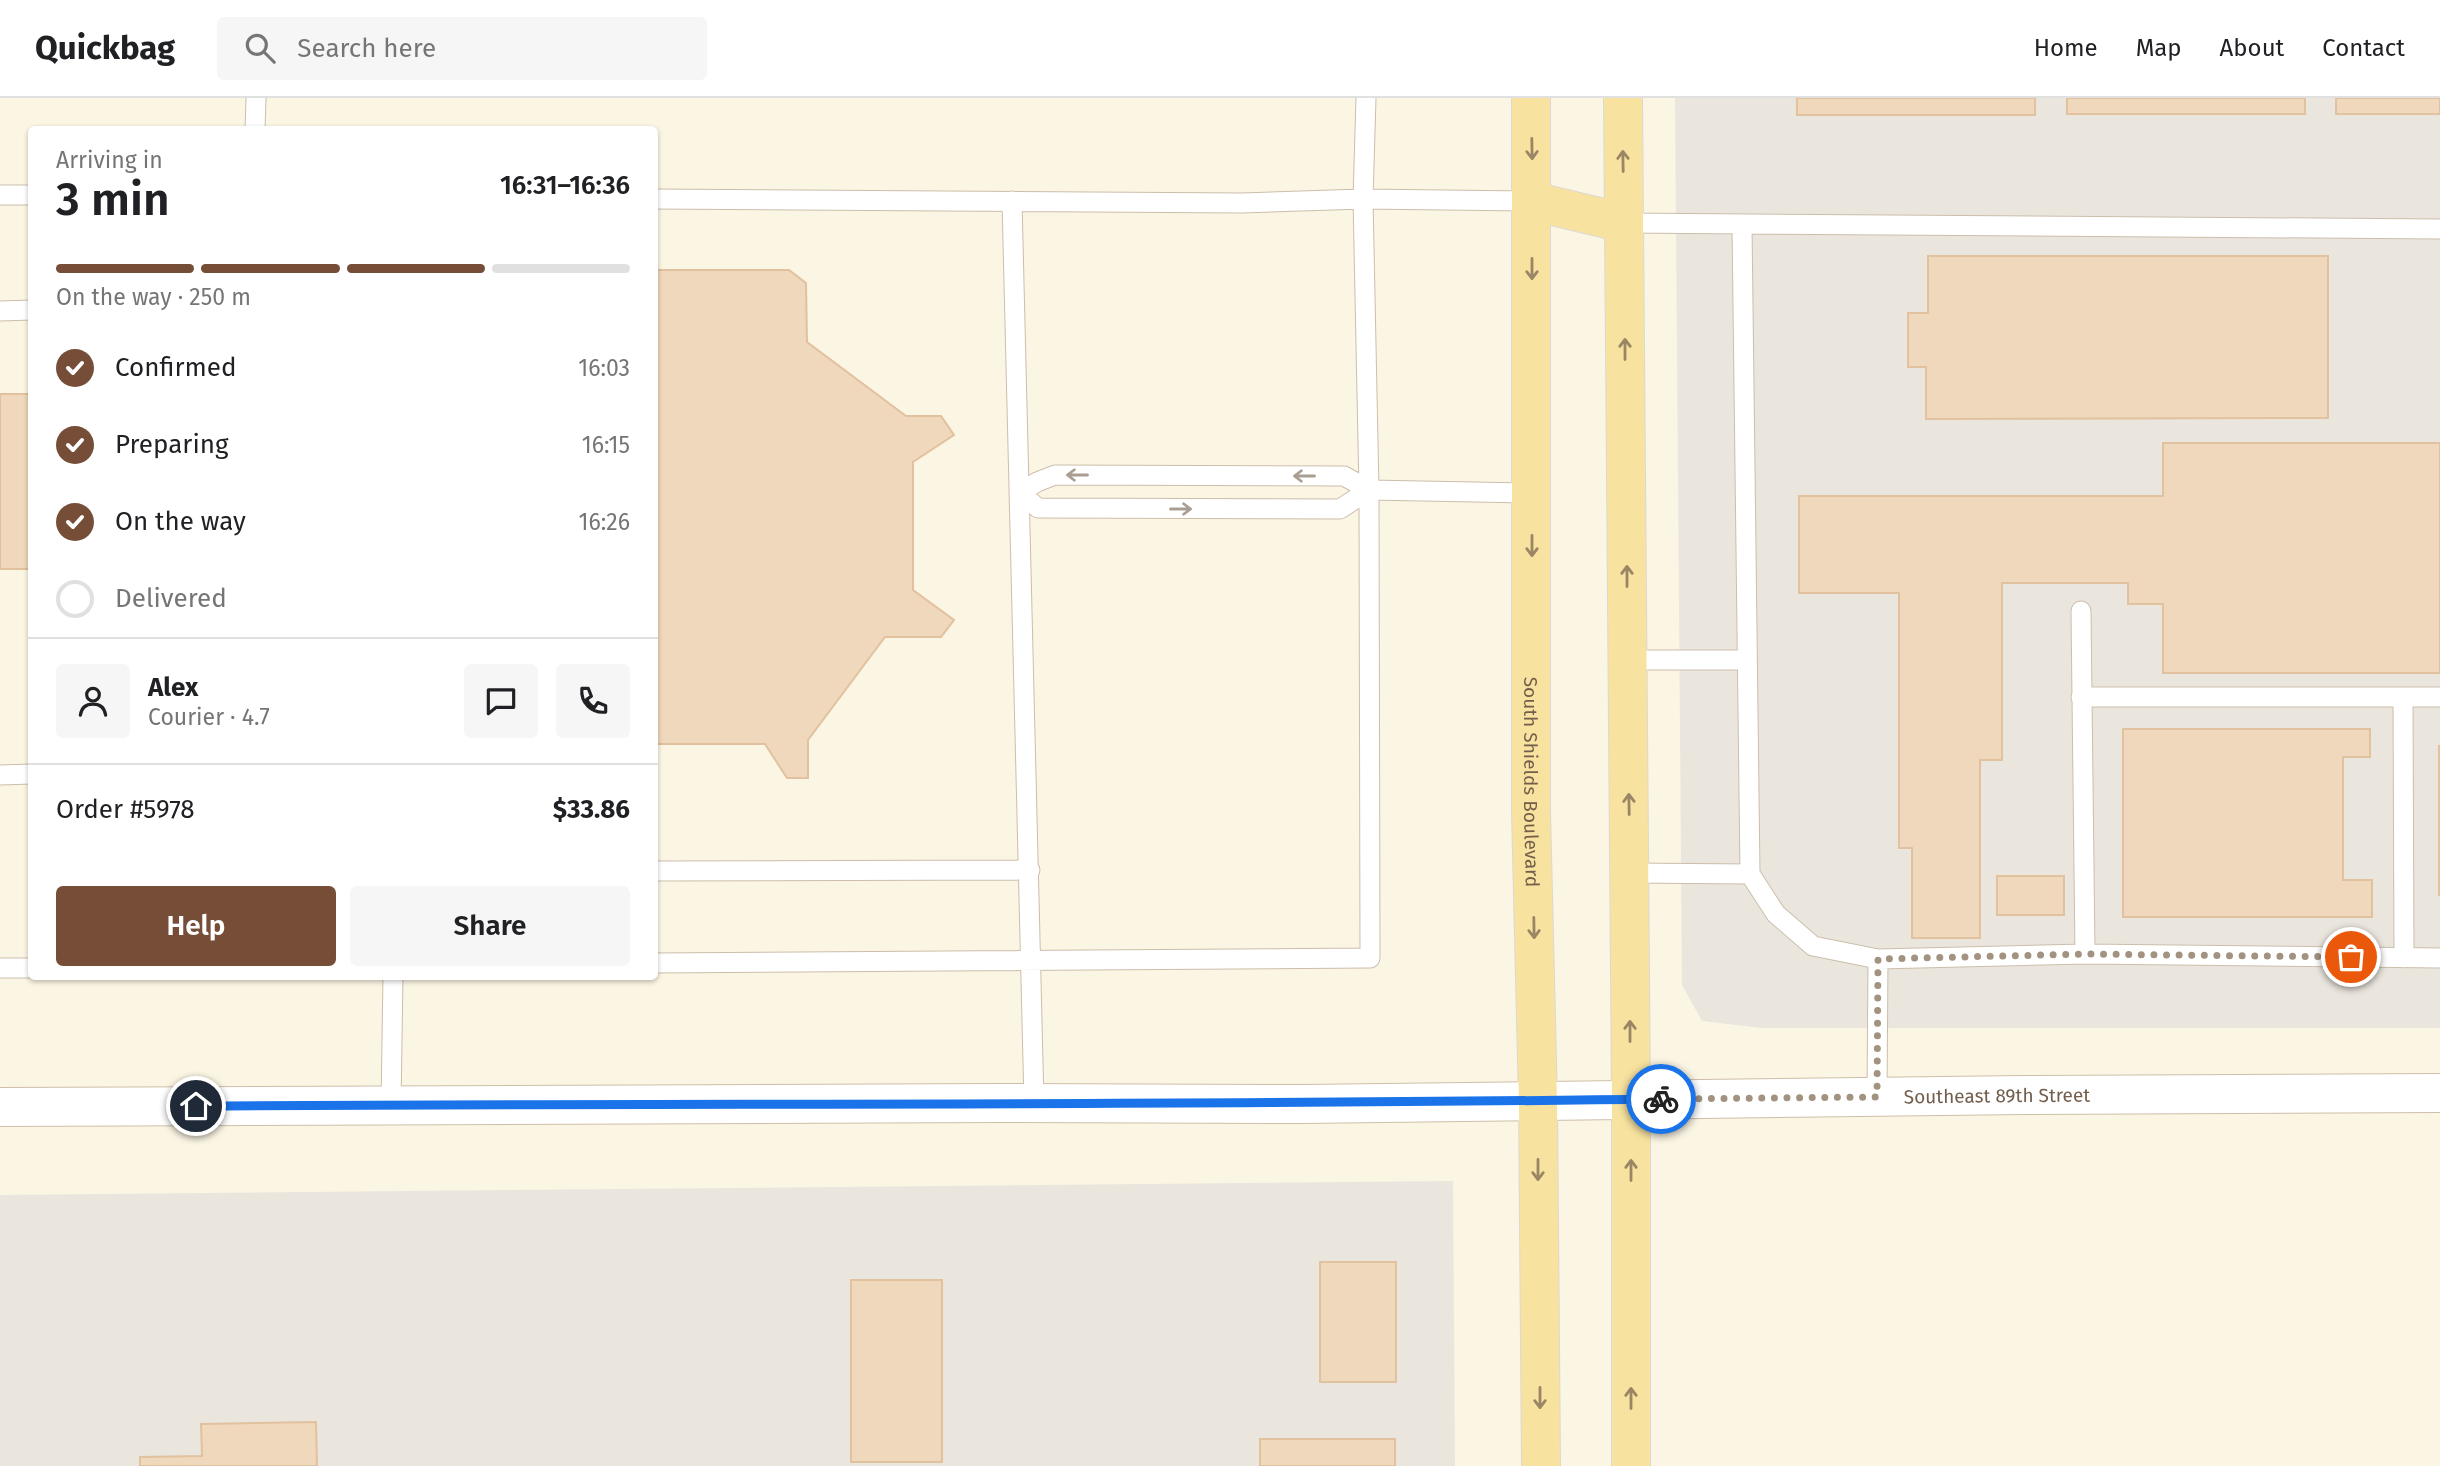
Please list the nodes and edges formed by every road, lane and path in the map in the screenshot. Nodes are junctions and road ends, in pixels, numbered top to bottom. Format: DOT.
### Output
graph roads {
  1 [pos="256,98"];
  2 [pos="1366,98"];
  3 [pos="1531,98"];
  4 [pos="1623,98"];
  5 [pos="255,126"];
  6 [pos="0,195"];
  7 [pos="28,195"];
  8 [pos="658,199"];
  9 [pos="1363,199"];
  10 [pos="1012,201"];
  11 [pos="1532,201"];
  12 [pos="1624,223"];
  13 [pos="1742,225"];
  14 [pos="2440,229"];
  15 [pos="28,310"];
  16 [pos="0,311"];
  17 [pos="1369,490"];
  18 [pos="1020,493"];
  19 [pos="1532,493"];
  20 [pos="2081,611"];
  21 [pos="1627,660"];
  22 [pos="1746,660"];
  23 [pos="2081,697"];
  24 [pos="2403,697"];
  25 [pos="2440,697"];
  26 [pos="0,775"];
  27 [pos="28,775"];
  28 [pos="1030,870"];
  29 [pos="658,871"];
  30 [pos="1629,873"];
  31 [pos="1750,874"];
  32 [pos="2085,954"];
  33 [pos="2404,958"];
  34 [pos="2440,958"];
  35 [pos="1878,959"];
  36 [pos="1032,960"];
  37 [pos="658,963"];
  38 [pos="0,968"];
  39 [pos="28,968"];
  40 [pos="393,980"];
  41 [pos="2440,1093"];
  42 [pos="1877,1097"];
  43 [pos="1631,1100"];
  44 [pos="1538,1102"];
  45 [pos="1034,1103"];
  46 [pos="391,1105"];
  47 [pos="0,1107"];
  48 [pos="1541,1466"];
  49 [pos="1631,1466"];
  1 -- 5 [label="lane"];
  2 -- 9 [label="lane"];
  3 -- 11 [label="main road, South Shields Boulevard, one-way"];
  12 -- 4 [label="main road, one-way"];
  6 -- 7 [label="lane"];
  8 -- 10 [label="lane"];
  9 -- 10 [label="lane"];
  9 -- 11 [label="lane"];
  9 -- 17 [label="lane"];
  10 -- 18 [label="lane"];
  11 -- 12 [label="main road"];
  11 -- 19 [label="main road, South Shields Boulevard, one-way"];
  12 -- 13 [label="lane"];
  21 -- 12 [label="main road, one-way"];
  13 -- 14 [label="lane"];
  13 -- 22 [label="lane"];
  15 -- 16 [label="lane"];
  17 -- 18 [label="lane, one-way"];
  18 -- 17 [label="lane, one-way"];
  17 -- 19 [label="lane"];
  17 -- 36 [label="lane"];
  18 -- 28 [label="lane"];
  19 -- 44 [label="main road, South Shields Boulevard, one-way"];
  20 -- 23 [label="lane"];
  21 -- 22 [label="lane"];
  30 -- 21 [label="main road, one-way"];
  22 -- 31 [label="lane"];
  23 -- 24 [label="lane"];
  23 -- 32 [label="lane"];
  24 -- 25 [label="lane"];
  24 -- 33 [label="lane"];
  26 -- 27 [label="lane"];
  28 -- 29 [label="lane"];
  28 -- 36 [label="lane"];
  30 -- 31 [label="lane"];
  43 -- 30 [label="main road, one-way"];
  31 -- 35 [label="lane"];
  32 -- 33 [label="lane"];
  32 -- 35 [label="lane"];
  33 -- 34 [label="lane"];
  35 -- 42 [label="lane"];
  36 -- 37 [label="lane"];
  36 -- 45 [label="lane"];
  38 -- 39 [label="lane"];
  40 -- 46 [label="lane"];
  41 -- 42 [label="main road, Southeast 89th Street"];
  42 -- 43 [label="main road, Southeast 89th Street"];
  43 -- 44 [label="main road, Southeast 89th Street"];
  49 -- 43 [label="main road, one-way"];
  44 -- 45 [label="main road, Southeast 89th Street"];
  44 -- 48 [label="main road, South Shields Boulevard, one-way"];
  45 -- 46 [label="main road, Southeast 89th Street"];
  46 -- 47 [label="main road, Southeast 89th Street"];
}
